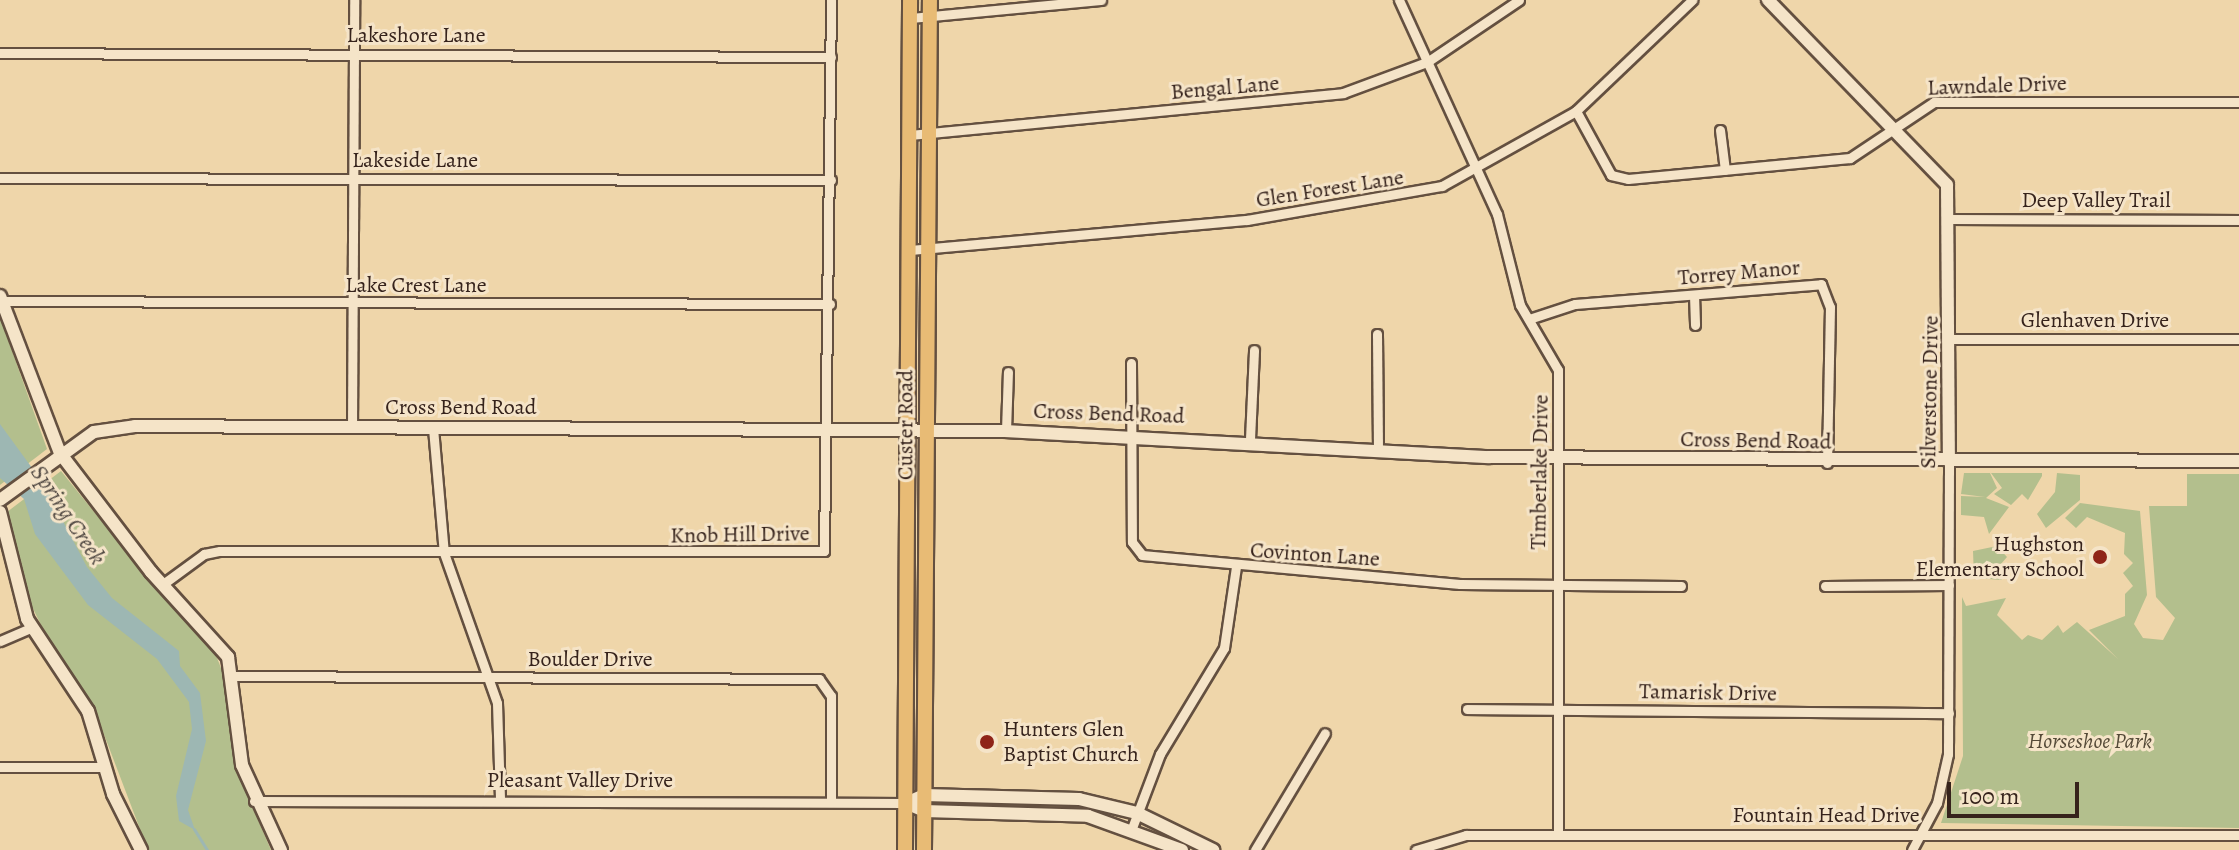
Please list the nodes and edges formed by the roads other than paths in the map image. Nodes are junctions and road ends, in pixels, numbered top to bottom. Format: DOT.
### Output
graph roads {
  1 [pos="354,0"];
  2 [pos="831,0"];
  3 [pos="910,0"];
  4 [pos="930,0"];
  5 [pos="1101,0"];
  6 [pos="1399,0"];
  7 [pos="1519,0"];
  8 [pos="1692,0"];
  9 [pos="1768,0"];
  10 [pos="930,17"];
  11 [pos="910,18"];
  12 [pos="0,53"];
  13 [pos="353,53"];
  14 [pos="831,57"];
  15 [pos="1427,62"];
  16 [pos="2239,102"];
  17 [pos="1576,111"];
  18 [pos="1894,128"];
  19 [pos="1720,130"];
  20 [pos="929,133"];
  21 [pos="909,135"];
  22 [pos="1478,170"];
  23 [pos="1725,170"];
  24 [pos="0,178"];
  25 [pos="353,178"];
  26 [pos="831,180"];
  27 [pos="1953,219"];
  28 [pos="2239,220"];
  29 [pos="909,250"];
  30 [pos="928,250"];
  31 [pos="1694,295"];
  32 [pos="1,298"];
  33 [pos="352,304"];
  34 [pos="830,304"];
  35 [pos="1529,319"];
  36 [pos="1695,325"];
  37 [pos="1377,334"];
  38 [pos="1951,339"];
  39 [pos="2239,339"];
  40 [pos="1254,350"];
  41 [pos="1131,363"];
  42 [pos="1008,372"];
  43 [pos="352,428"];
  44 [pos="433,428"];
  45 [pos="830,429"];
  46 [pos="909,431"];
  47 [pos="928,431"];
  48 [pos="1006,431"];
  49 [pos="1134,434"];
  50 [pos="1250,439"];
  51 [pos="1378,451"];
  52 [pos="60,453"];
  53 [pos="1559,457"];
  54 [pos="1949,461"];
  55 [pos="2239,461"];
  56 [pos="1827,463"];
  57 [pos="3,497"];
  58 [pos="0,512"];
  59 [pos="444,553"];
  60 [pos="1236,567"];
  61 [pos="163,584"];
  62 [pos="1949,585"];
  63 [pos="1556,586"];
  64 [pos="1681,586"];
  65 [pos="1825,586"];
  66 [pos="31,628"];
  67 [pos="0,641"];
  68 [pos="235,676"];
  69 [pos="491,678"];
  70 [pos="1467,709"];
  71 [pos="1559,709"];
  72 [pos="1949,713"];
  73 [pos="1325,733"];
  74 [pos="0,767"];
  75 [pos="105,767"];
  76 [pos="1048,796"];
  77 [pos="500,800"];
  78 [pos="254,801"];
  79 [pos="831,802"];
  80 [pos="906,803"];
  81 [pos="924,803"];
  82 [pos="1048,812"];
  83 [pos="1137,813"];
  84 [pos="1132,828"];
  85 [pos="1921,833"];
  86 [pos="1558,835"];
  87 [pos="2239,835"];
  88 [pos="141,850"];
  89 [pos="281,850"];
  90 [pos="905,850"];
  91 [pos="924,850"];
  92 [pos="1182,850"];
  93 [pos="1213,850"];
  94 [pos="1255,850"];
  95 [pos="1416,850"];
  96 [pos="1912,850"];
  1 -- 13 [label="street"];
  2 -- 14 [label="street, Knob Hill Drive"];
  3 -- 11 [label="main road, Custer Road"];
  4 -- 10 [label="main road, Custer Road"];
  5 -- 10 [label="street"];
  6 -- 15 [label="street, Timberlake Drive"];
  7 -- 15 [label="street, Bengal Lane"];
  8 -- 17 [label="street, Glen Forest Lane"];
  9 -- 18 [label="street, Silverstone Drive"];
  10 -- 11 [label="street"];
  10 -- 20 [label="main road, Custer Road"];
  11 -- 21 [label="main road, Custer Road"];
  12 -- 13 [label="street, Lakeshore Lane"];
  13 -- 14 [label="street, Lakeshore Lane"];
  13 -- 25 [label="street"];
  14 -- 26 [label="street, Knob Hill Drive"];
  15 -- 20 [label="street, Bengal Lane"];
  15 -- 22 [label="street, Timberlake Drive"];
  16 -- 18 [label="street, Lawndale Drive"];
  17 -- 22 [label="street, Glen Forest Lane"];
  17 -- 23 [label="street, Lawndale Drive"];
  18 -- 23 [label="street, Lawndale Drive"];
  18 -- 27 [label="street, Silverstone Drive"];
  19 -- 23 [label="street"];
  20 -- 21 [label="street, Bengal Lane"];
  20 -- 30 [label="main road, Custer Road"];
  21 -- 29 [label="main road, Custer Road"];
  22 -- 30 [label="street, Glen Forest Lane"];
  22 -- 35 [label="street, Timberlake Drive"];
  24 -- 25 [label="street, Lakeside Lane"];
  25 -- 26 [label="street, Lakeside Lane"];
  25 -- 33 [label="street"];
  26 -- 34 [label="street, Knob Hill Drive"];
  27 -- 28 [label="street, Deep Valley Trail"];
  27 -- 38 [label="street, Silverstone Drive"];
  29 -- 30 [label="street, Glen Forest Lane"];
  29 -- 46 [label="main road, Custer Road"];
  30 -- 47 [label="main road, Custer Road"];
  31 -- 35 [label="street, Torrey Manor"];
  31 -- 36 [label="street"];
  31 -- 56 [label="street, Torrey Manor"];
  32 -- 33 [label="street, Lake Crest Lane"];
  32 -- 52 [label="street"];
  33 -- 34 [label="street, Lake Crest Lane"];
  33 -- 43 [label="street"];
  34 -- 45 [label="street, Knob Hill Drive"];
  35 -- 53 [label="street, Timberlake Drive"];
  37 -- 51 [label="street"];
  38 -- 39 [label="street, Glenhaven Drive"];
  38 -- 54 [label="street, Silverstone Drive"];
  40 -- 50 [label="street"];
  41 -- 49 [label="street, Covinton Lane"];
  42 -- 48 [label="street"];
  43 -- 44 [label="street, Cross Bend Road"];
  43 -- 52 [label="street, Cross Bend Road"];
  44 -- 45 [label="street, Cross Bend Road"];
  44 -- 59 [label="street"];
  45 -- 46 [label="street, Cross Bend Road"];
  45 -- 59 [label="street, Knob Hill Drive"];
  46 -- 47 [label="street, Cross Bend Road"];
  46 -- 80 [label="main road, Custer Road"];
  47 -- 48 [label="street, Cross Bend Road"];
  47 -- 81 [label="main road, Custer Road"];
  48 -- 49 [label="street, Cross Bend Road"];
  49 -- 50 [label="street, Cross Bend Road"];
  49 -- 60 [label="street, Covinton Lane"];
  50 -- 51 [label="street, Cross Bend Road"];
  51 -- 53 [label="street, Cross Bend Road"];
  52 -- 57 [label="street, Cross Bend Road"];
  52 -- 61 [label="street"];
  53 -- 56 [label="street, Cross Bend Road"];
  53 -- 63 [label="street, Timberlake Drive"];
  54 -- 55 [label="street, Cross Bend Road"];
  54 -- 56 [label="street, Cross Bend Road"];
  54 -- 62 [label="street, Silverstone Drive"];
  58 -- 66 [label="street"];
  59 -- 61 [label="street, Knob Hill Drive"];
  59 -- 69 [label="street"];
  60 -- 63 [label="street, Covinton Lane"];
  60 -- 83 [label="street"];
  61 -- 68 [label="street"];
  62 -- 65 [label="street"];
  62 -- 72 [label="street, Silverstone Drive"];
  63 -- 64 [label="street, Covinton Lane"];
  63 -- 71 [label="street, Timberlake Drive"];
  66 -- 67 [label="street"];
  66 -- 75 [label="street"];
  68 -- 69 [label="street, Boulder Drive"];
  68 -- 78 [label="street"];
  69 -- 77 [label="street"];
  69 -- 79 [label="street, Boulder Drive"];
  70 -- 71 [label="street, Tamarisk Drive"];
  71 -- 72 [label="street, Tamarisk Drive"];
  71 -- 86 [label="street, Timberlake Drive"];
  72 -- 85 [label="street, Silverstone Drive"];
  73 -- 94 [label="street"];
  74 -- 75 [label="street"];
  75 -- 88 [label="street"];
  76 -- 81 [label="street, Pleasant Valley Drive"];
  76 -- 82 [label="street"];
  76 -- 83 [label="street, Pleasant Valley Drive"];
  77 -- 78 [label="street, Pleasant Valley Drive"];
  77 -- 79 [label="street, Pleasant Valley Drive"];
  78 -- 89 [label="street"];
  79 -- 80 [label="street, Pleasant Valley Drive"];
  80 -- 81 [label="street, Pleasant Valley Drive"];
  80 -- 90 [label="main road, Custer Road"];
  81 -- 82 [label="street, Pleasant Valley Drive"];
  81 -- 91 [label="main road, Custer Road"];
  82 -- 84 [label="street, Pleasant Valley Drive"];
  83 -- 84 [label="street"];
  83 -- 93 [label="street, Pleasant Valley Drive"];
  84 -- 92 [label="street, Pleasant Valley Drive"];
  85 -- 86 [label="street, Fountain Head Drive"];
  85 -- 87 [label="street, Fountain Head Drive"];
  85 -- 96 [label="street, Silverstone Drive"];
  86 -- 95 [label="street, Fountain Head Drive"];
}
